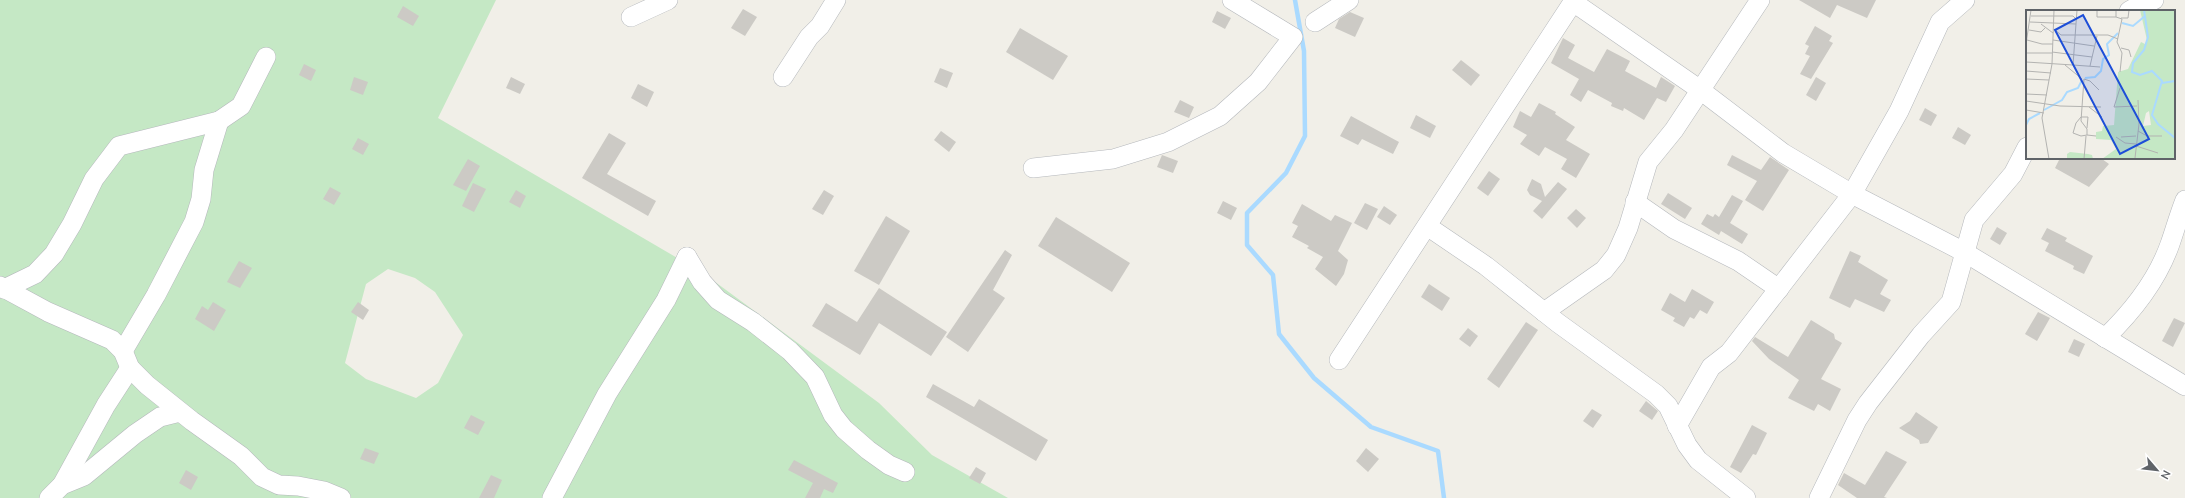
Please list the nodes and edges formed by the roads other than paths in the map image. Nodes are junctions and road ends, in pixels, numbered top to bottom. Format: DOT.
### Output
graph roads {
  1 [pos="668,0"];
  2 [pos="836,0"];
  3 [pos="1232,0"];
  4 [pos="1348,0"];
  5 [pos="1760,0"];
  6 [pos="1965,0"];
  7 [pos="2154,0"];
  8 [pos="1574,1"];
  9 [pos="2131,10"];
  10 [pos="631,17"];
  11 [pos="1315,22"];
  12 [pos="266,56"];
  13 [pos="783,76"];
  14 [pos="1699,89"];
  15 [pos="219,121"];
  16 [pos="2026,149"];
  17 [pos="1033,168"];
  18 [pos="1852,194"];
  19 [pos="2185,200"];
  20 [pos="1635,202"];
  21 [pos="1427,226"];
  22 [pos="1964,252"];
  23 [pos="2,287"];
  24 [pos="1779,289"];
  25 [pos="1544,312"];
  26 [pos="2105,338"];
  27 [pos="127,359"];
  28 [pos="1339,360"];
  29 [pos="2184,384"];
  30 [pos="180,412"];
  31 [pos="1677,426"];
  32 [pos="905,472"];
  33 [pos="56,492"];
  34 [pos="342,498"];
  35 [pos="552,498"];
  36 [pos="1746,498"];
  37 [pos="1819,498"];
  1 -- 10 [label="street"];
  2 -- 13 [label="street"];
  3 -- 17 [label="street"];
  4 -- 11 [label="street"];
  5 -- 14 [label="street"];
  6 -- 18 [label="street"];
  7 -- 9 [label="street"];
  8 -- 14 [label="street"];
  8 -- 21 [label="street"];
  12 -- 15 [label="street"];
  14 -- 18 [label="street"];
  14 -- 20 [label="street"];
  15 -- 23 [label="street"];
  15 -- 27 [label="street"];
  16 -- 22 [label="street"];
  18 -- 22 [label="street"];
  18 -- 24 [label="street"];
  19 -- 26 [label="street"];
  20 -- 24 [label="street"];
  20 -- 25 [label="street"];
  21 -- 25 [label="street"];
  21 -- 28 [label="street"];
  22 -- 26 [label="street"];
  22 -- 37 [label="street"];
  23 -- 27 [label="street"];
  24 -- 31 [label="street"];
  25 -- 31 [label="street"];
  26 -- 29 [label="street"];
  27 -- 30 [label="street"];
  27 -- 33 [label="street"];
  30 -- 33 [label="street"];
  30 -- 34 [label="street"];
  31 -- 36 [label="street"];
  32 -- 35 [label="street"];
}
